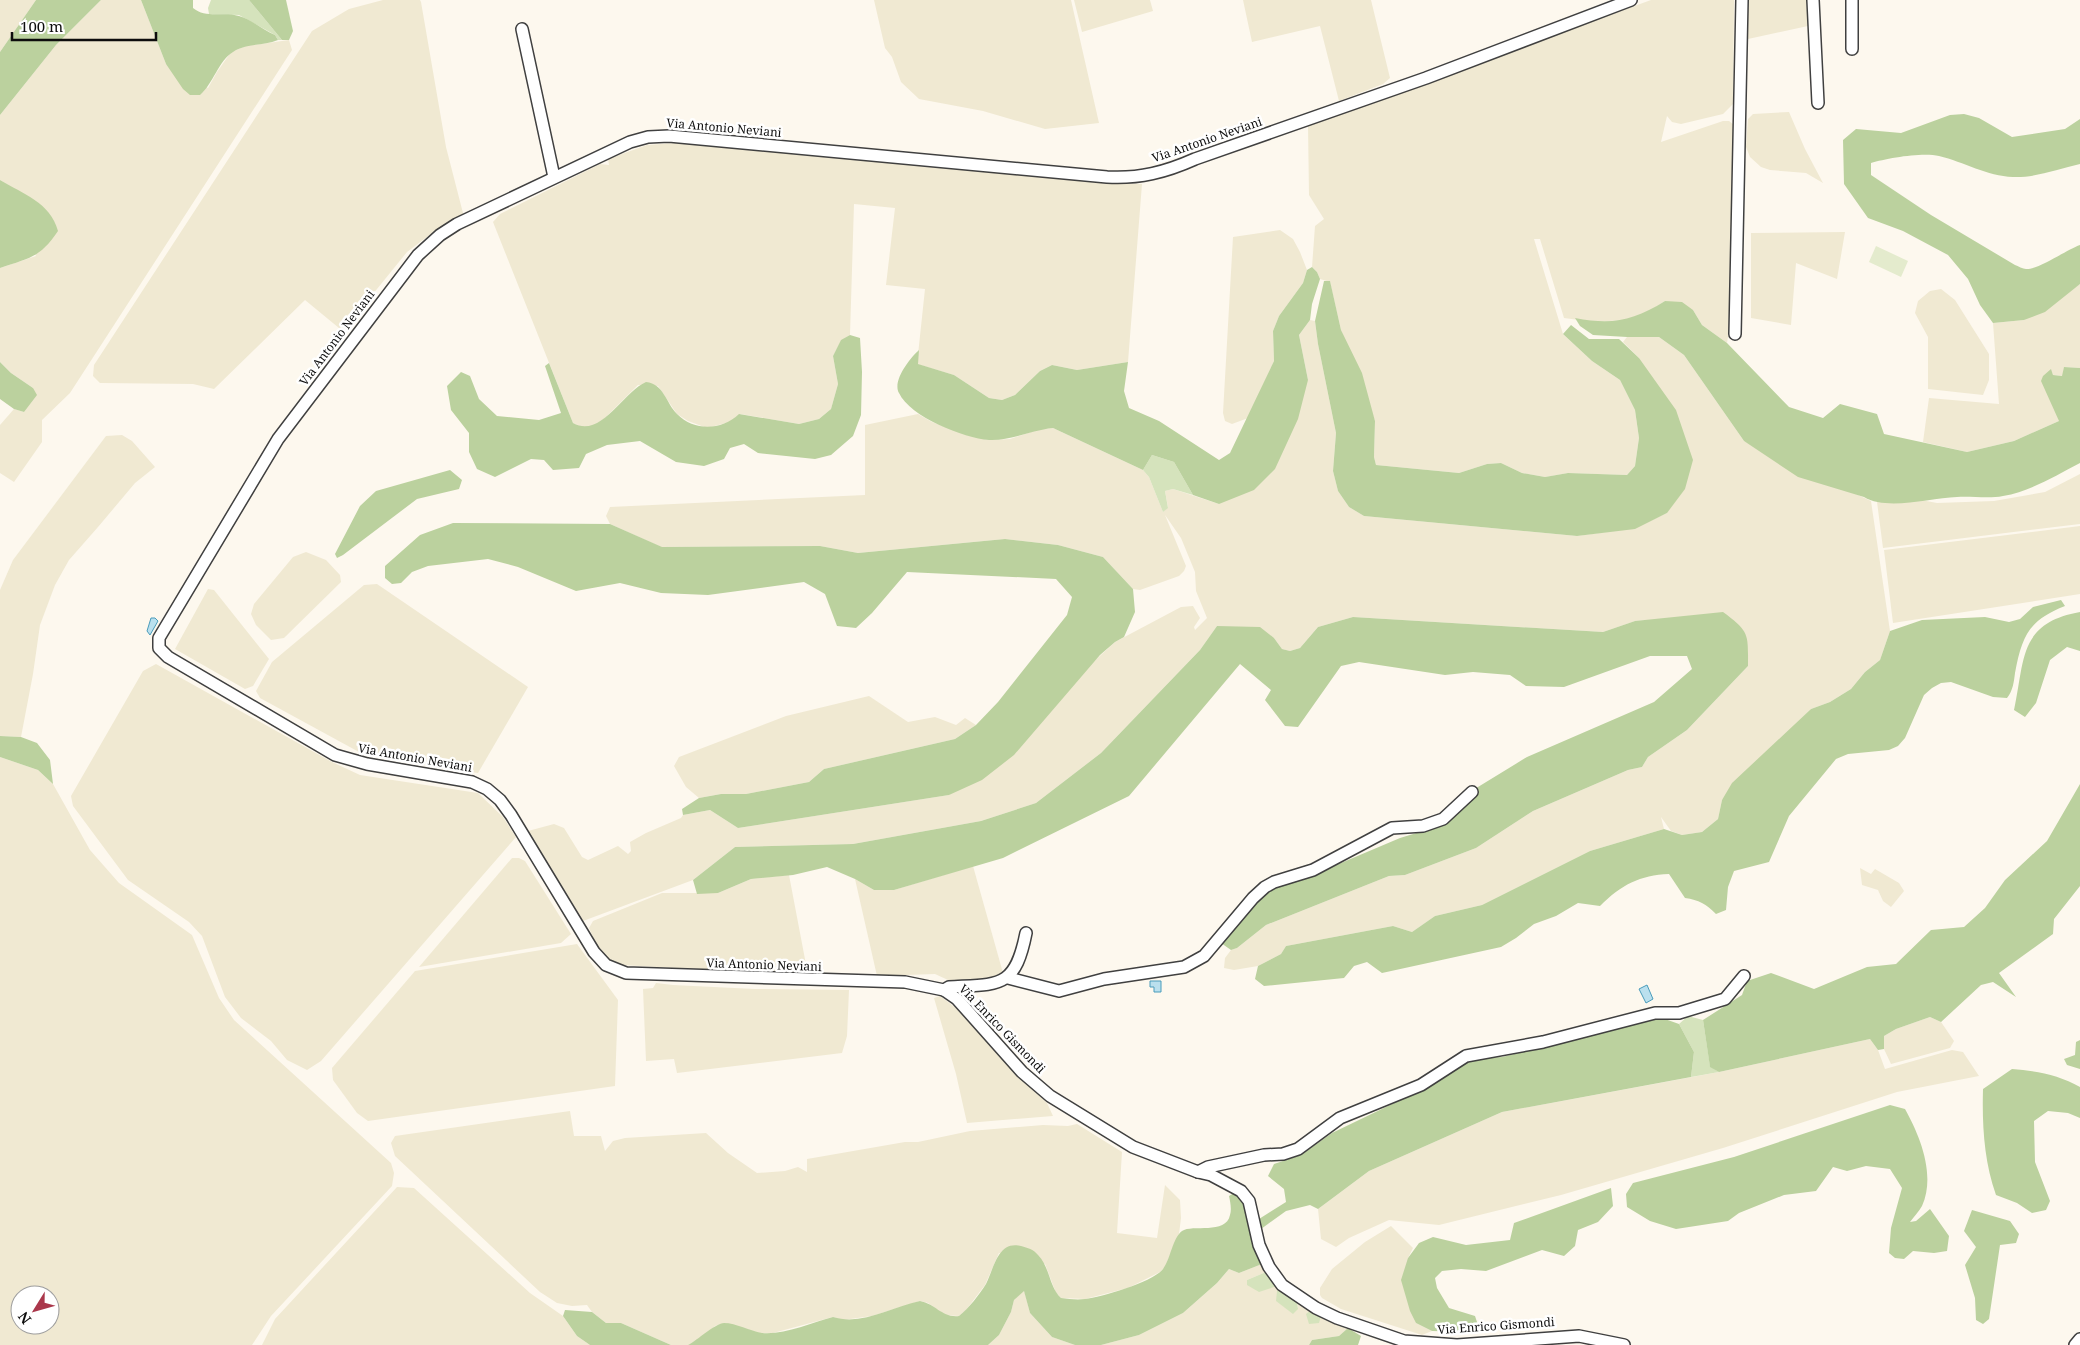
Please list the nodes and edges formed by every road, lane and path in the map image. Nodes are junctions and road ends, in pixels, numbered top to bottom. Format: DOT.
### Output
graph roads {
  1 [pos="1631,0"];
  2 [pos="1742,0"];
  3 [pos="1813,0"];
  4 [pos="1852,0"];
  5 [pos="522,29"];
  6 [pos="1852,49"];
  7 [pos="1818,103"];
  8 [pos="554,177"];
  9 [pos="1735,334"];
  10 [pos="1472,792"];
  11 [pos="1026,933"];
  12 [pos="1744,976"];
  13 [pos="1008,978"];
  14 [pos="944,990"];
  15 [pos="1198,1172"];
  16 [pos="2080,1339"];
  17 [pos="1561,1341"];
  18 [pos="1624,1345"];
  19 [pos="2075,1345"];
  1 -- 8 [label="street, Via Antonio Neviani"];
  2 -- 9 [label="street"];
  3 -- 7 [label="street"];
  4 -- 6 [label="street"];
  5 -- 8 [label="street"];
  8 -- 14 [label="street, Via Antonio Neviani"];
  10 -- 13 [label="street"];
  11 -- 13 [label="street"];
  12 -- 15 [label="street"];
  13 -- 14 [label="street, Via Antonio Neviani"];
  14 -- 15 [label="street, Via Enrico Gismondi"];
  15 -- 17 [label="street, Via Enrico Gismondi"];
  16 -- 19 [label="street"];
  17 -- 18 [label="street, Via Enrico Gismondi"];
}
